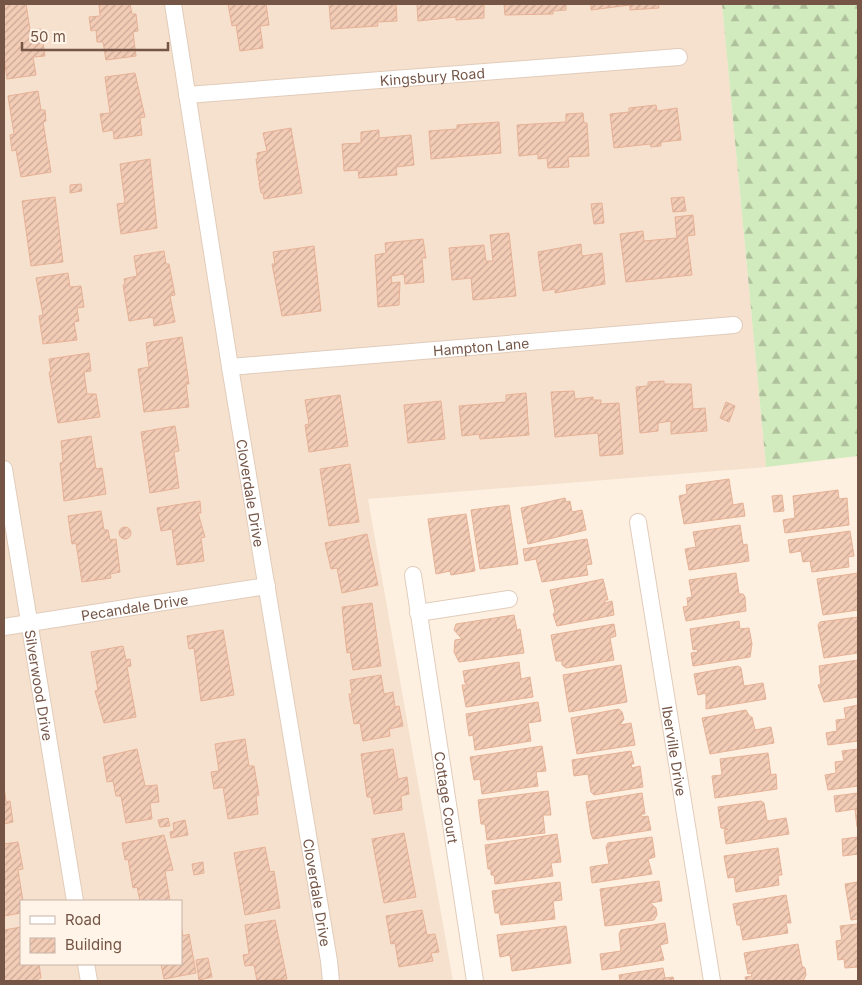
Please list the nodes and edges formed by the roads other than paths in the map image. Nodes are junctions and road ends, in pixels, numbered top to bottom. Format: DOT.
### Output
graph roads {
  1 [pos="173,4"];
  2 [pos="679,57"];
  3 [pos="187,95"];
  4 [pos="734,325"];
  5 [pos="230,368"];
  6 [pos="4,469"];
  7 [pos="638,522"];
  8 [pos="413,575"];
  9 [pos="267,586"];
  10 [pos="509,599"];
  11 [pos="418,613"];
  12 [pos="28,624"];
  13 [pos="4,628"];
  14 [pos="75,900"];
  15 [pos="86,965"];
  16 [pos="88,981"];
  17 [pos="331,981"];
  18 [pos="475,981"];
  19 [pos="712,981"];
  1 -- 3 [label="street, Cloverdale Drive"];
  2 -- 3 [label="street, Kingsbury Road"];
  3 -- 5 [label="street, Cloverdale Drive"];
  4 -- 5 [label="street, Hampton Lane"];
  5 -- 9 [label="street, Cloverdale Drive"];
  6 -- 12 [label="street, Silverwood Drive"];
  7 -- 19 [label="street, Iberville Drive"];
  8 -- 11 [label="street, Cottage Court"];
  9 -- 12 [label="street, Pecandale Drive"];
  9 -- 17 [label="street, Cloverdale Drive"];
  10 -- 11 [label="street"];
  11 -- 18 [label="street, Cottage Court"];
  12 -- 13 [label="street, Pecandale Drive"];
  12 -- 14 [label="street, Silverwood Drive"];
  15 -- 16 [label="street"];
}
